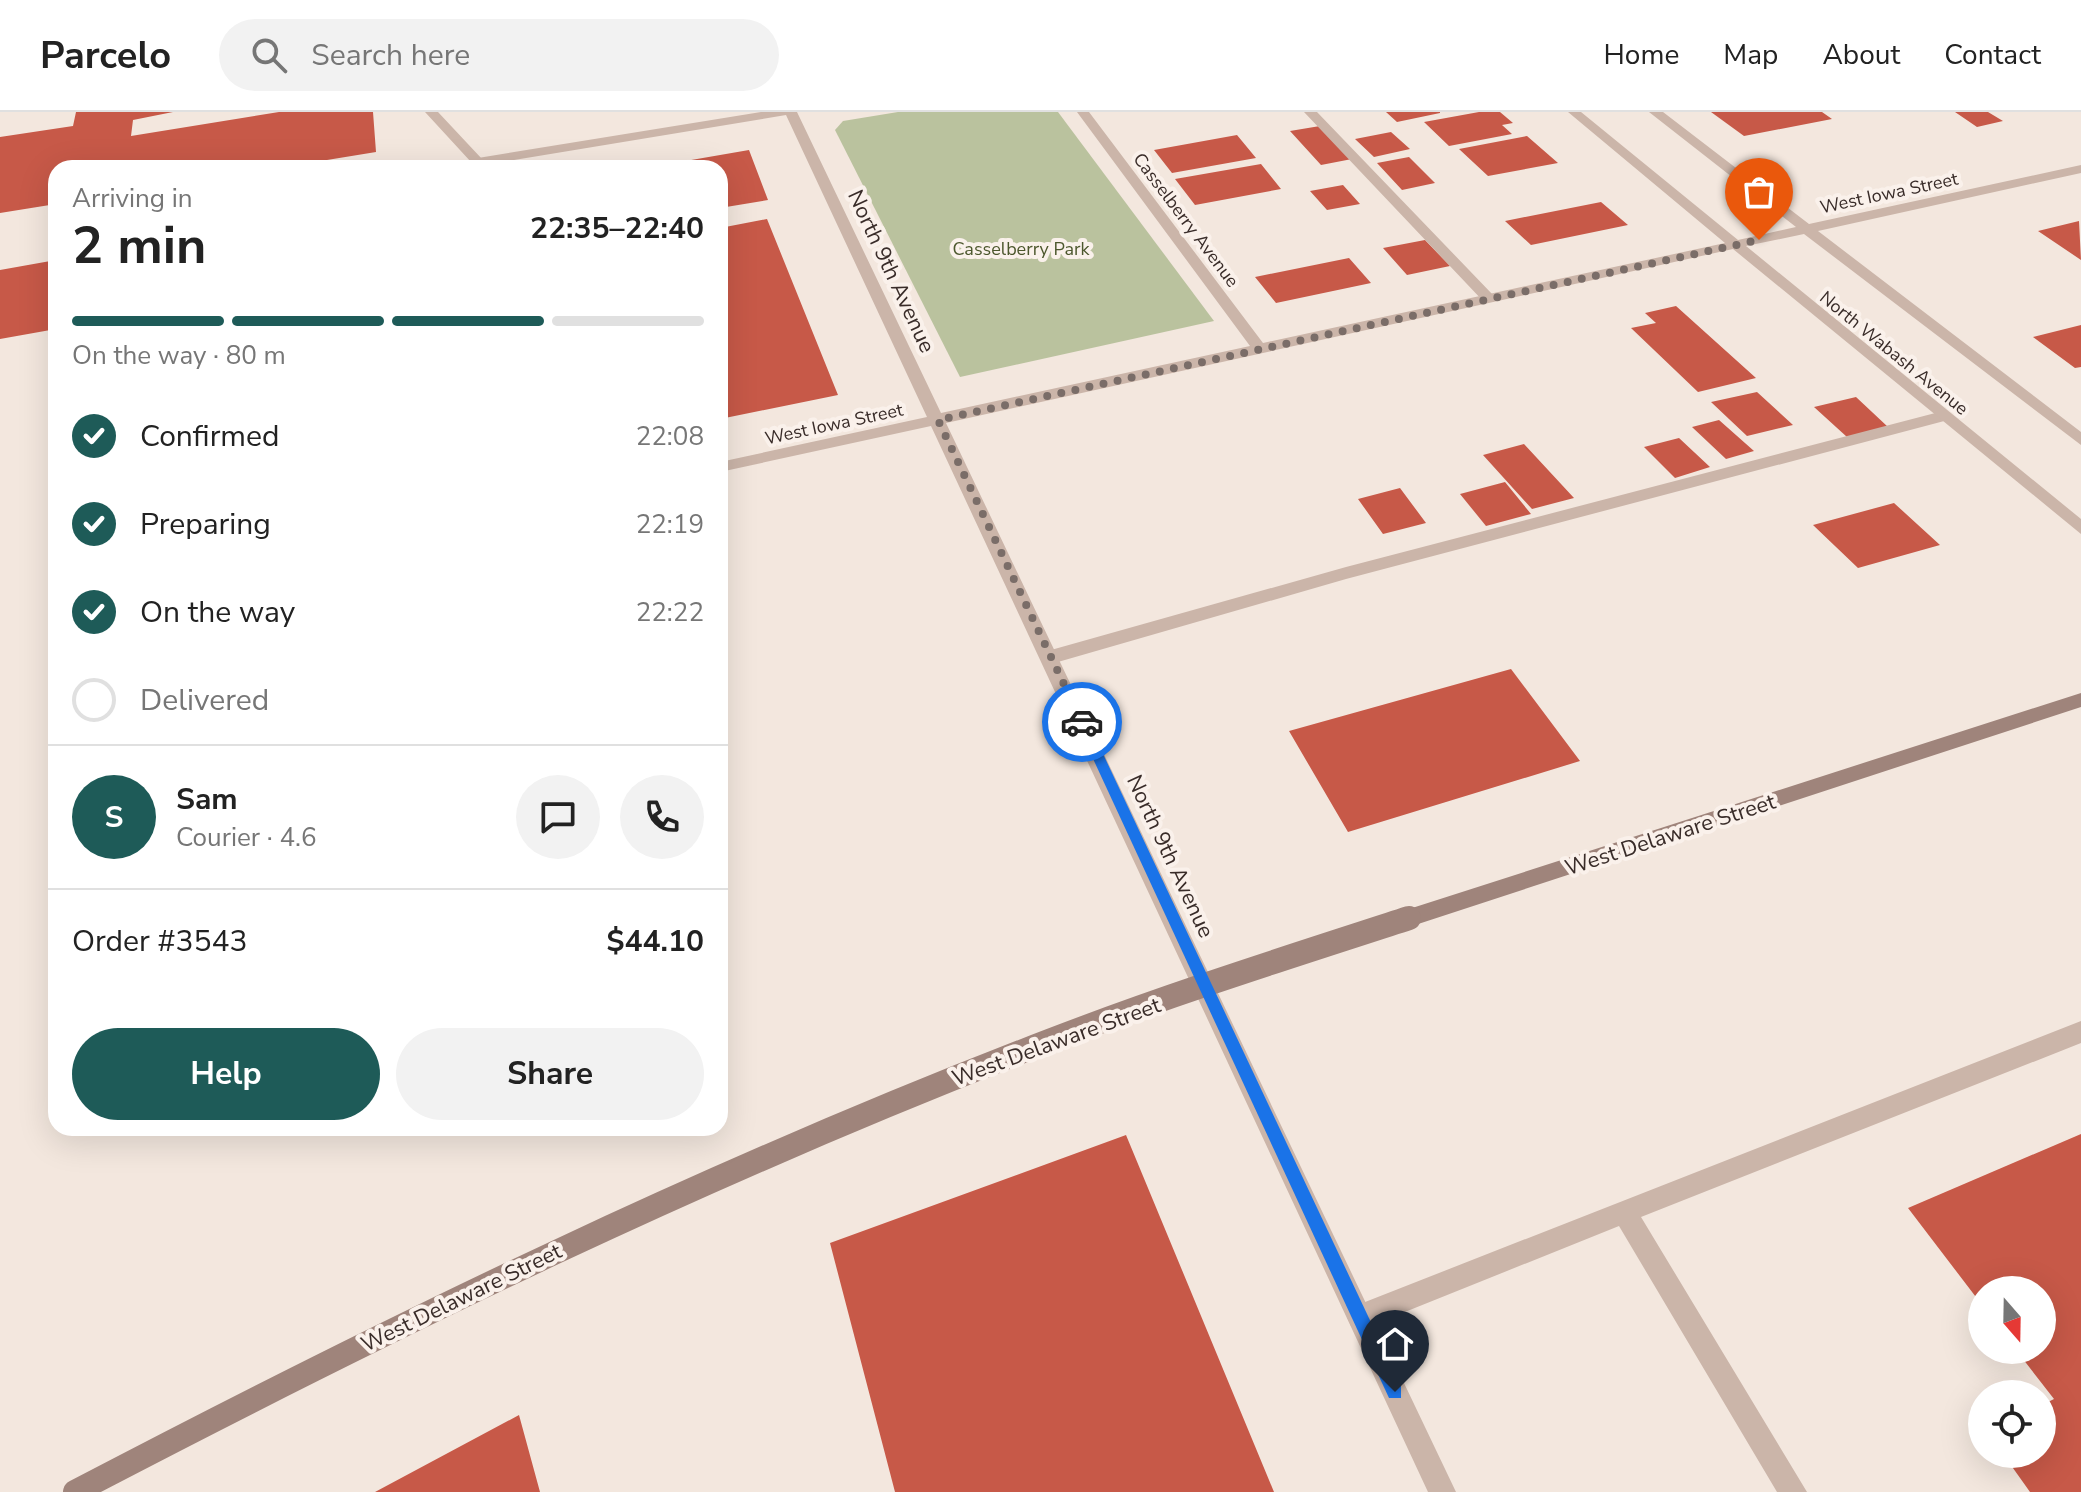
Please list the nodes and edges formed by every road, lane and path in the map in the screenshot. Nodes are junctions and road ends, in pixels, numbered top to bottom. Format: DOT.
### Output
graph roads {
  1 [pos="431,112"];
  2 [pos="783,112"];
  3 [pos="791,112"];
  4 [pos="1083,112"];
  5 [pos="1310,112"];
  6 [pos="1574,112"];
  7 [pos="1655,112"];
  8 [pos="472,160"];
  9 [pos="505,160"];
  10 [pos="2081,169"];
  11 [pos="1806,229"];
  12 [pos="1735,245"];
  13 [pos="1489,299"];
  14 [pos="1260,350"];
  15 [pos="1943,416"];
  16 [pos="938,420"];
  17 [pos="2081,440"];
  18 [pos="728,465"];
  19 [pos="2081,528"];
  20 [pos="1051,657"];
  21 [pos="2081,700"];
  22 [pos="2081,1032"];
  23 [pos="1624,1212"];
  24 [pos="1360,1317"];
  25 [pos="75,1492"];
  26 [pos="1442,1492"];
  27 [pos="1793,1492"];
  1 -- 8 [label="street"];
  2 -- 9 [label="street"];
  3 -- 16 [label="street, North 9th Avenue"];
  4 -- 14 [label="street, Casselberry Avenue"];
  5 -- 13 [label="street"];
  6 -- 12 [label="street, North Wabash Avenue"];
  7 -- 11 [label="street, North Wabash Avenue"];
  10 -- 11 [label="street, West Iowa Street"];
  11 -- 12 [label="street, West Iowa Street"];
  11 -- 17 [label="street, North Wabash Avenue"];
  12 -- 13 [label="street, West Iowa Street"];
  12 -- 15 [label="street, North Wabash Avenue"];
  13 -- 14 [label="street, West Iowa Street"];
  14 -- 16 [label="street, West Iowa Street"];
  15 -- 19 [label="street, North Wabash Avenue"];
  15 -- 20 [label="street"];
  16 -- 18 [label="street, West Iowa Street"];
  16 -- 20 [label="street, North 9th Avenue"];
  20 -- 24 [label="street, North 9th Avenue"];
  21 -- 25 [label="main road, West Delaware Street, bridge"];
  22 -- 23 [label="street"];
  23 -- 24 [label="street"];
  23 -- 27 [label="street"];
  24 -- 26 [label="street, North 9th Avenue"];
}
